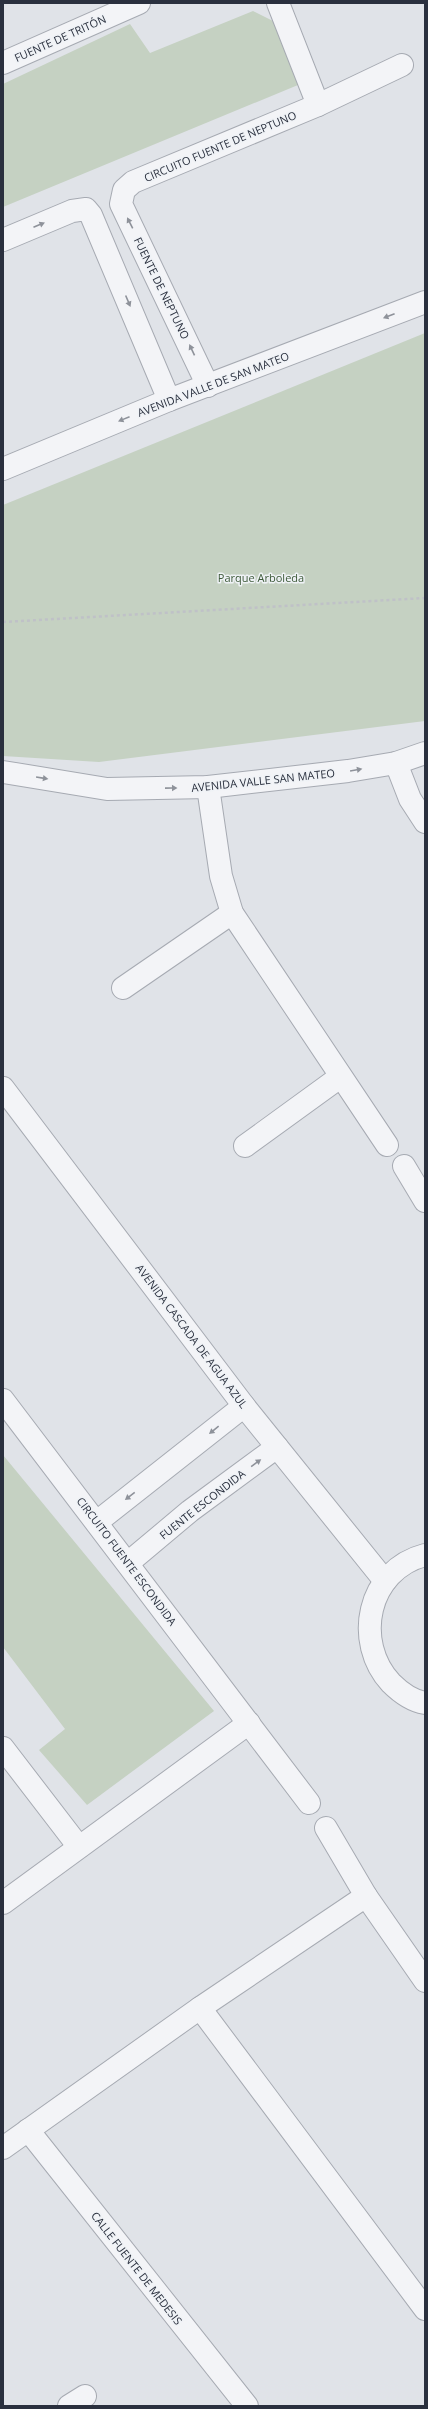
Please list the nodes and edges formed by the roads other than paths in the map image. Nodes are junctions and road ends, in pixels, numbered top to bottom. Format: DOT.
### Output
graph roads {
  1 [pos="139,3"];
  2 [pos="278,3"];
  3 [pos="3,64"];
  4 [pos="402,65"];
  5 [pos="318,105"];
  6 [pos="124,190"];
  7 [pos="3,240"];
  8 [pos="425,302"];
  9 [pos="208,386"];
  10 [pos="169,400"];
  11 [pos="3,469"];
  12 [pos="425,753"];
  13 [pos="396,763"];
  14 [pos="4,774"];
  15 [pos="208,787"];
  16 [pos="425,822"];
  17 [pos="232,913"];
  18 [pos="123,988"];
  19 [pos="340,1077"];
  20 [pos="3,1088"];
  21 [pos="387,1145"];
  22 [pos="245,1146"];
  23 [pos="404,1166"];
  24 [pos="425,1200"];
  25 [pos="3,1400"];
  26 [pos="244,1406"];
  27 [pos="277,1447"];
  28 [pos="97,1522"];
  29 [pos="425,1555"];
  30 [pos="128,1563"];
  31 [pos="385,1581"];
  32 [pos="425,1704"];
  33 [pos="249,1723"];
  34 [pos="3,1748"];
  35 [pos="309,1803"];
  36 [pos="326,1828"];
  37 [pos="79,1847"];
  38 [pos="366,1896"];
  39 [pos="3,1903"];
  40 [pos="425,1981"];
  41 [pos="200,2008"];
  42 [pos="28,2130"];
  43 [pos="3,2148"];
  44 [pos="425,2309"];
  45 [pos="247,2406"];
  1 -- 3 [label="street, FUENTE DE TRITÓN"];
  2 -- 5 [label="street"];
  4 -- 5 [label="street, CIRCUITO FUENTE DE NEPTUNO"];
  5 -- 6 [label="street, CIRCUITO FUENTE DE NEPTUNO"];
  9 -- 6 [label="street, FUENTE DE NEPTUNO, one-way"];
  7 -- 10 [label="street, one-way"];
  8 -- 9 [label="street, AVENIDA VALLE DE SAN MATEO, one-way"];
  9 -- 10 [label="street, AVENIDA VALLE DE SAN MATEO"];
  10 -- 11 [label="street, AVENIDA VALLE DE SAN MATEO, one-way"];
  12 -- 13 [label="street, AVENIDA VALLE SAN MATEO"];
  15 -- 13 [label="street, AVENIDA VALLE SAN MATEO, one-way"];
  13 -- 16 [label="street"];
  14 -- 15 [label="street, AVENIDA VALLE SAN MATEO, one-way"];
  15 -- 17 [label="street"];
  17 -- 18 [label="street"];
  17 -- 19 [label="street"];
  19 -- 21 [label="street"];
  19 -- 22 [label="street"];
  20 -- 26 [label="street, AVENIDA CASCADA DE AGUA AZUL"];
  23 -- 24 [label="street"];
  25 -- 28 [label="street, CIRCUITO FUENTE ESCONDIDA"];
  26 -- 27 [label="street, AVENIDA CASCADA DE AGUA AZUL"];
  26 -- 28 [label="street, one-way"];
  30 -- 27 [label="street, FUENTE ESCONDIDA, one-way"];
  27 -- 31 [label="street, AVENIDA CASCADA DE AGUA AZUL"];
  28 -- 30 [label="street, CIRCUITO FUENTE ESCONDIDA"];
  29 -- 31 [label="street"];
  30 -- 33 [label="street, CIRCUITO FUENTE ESCONDIDA"];
  31 -- 32 [label="street"];
  33 -- 35 [label="street, CIRCUITO FUENTE ESCONDIDA"];
  33 -- 37 [label="street"];
  34 -- 37 [label="street"];
  36 -- 38 [label="street"];
  37 -- 39 [label="street"];
  38 -- 40 [label="street"];
  38 -- 41 [label="street"];
  41 -- 42 [label="street"];
  41 -- 44 [label="street"];
  42 -- 43 [label="street"];
  42 -- 45 [label="street, CALLE FUENTE DE MEDESIS"];
}
